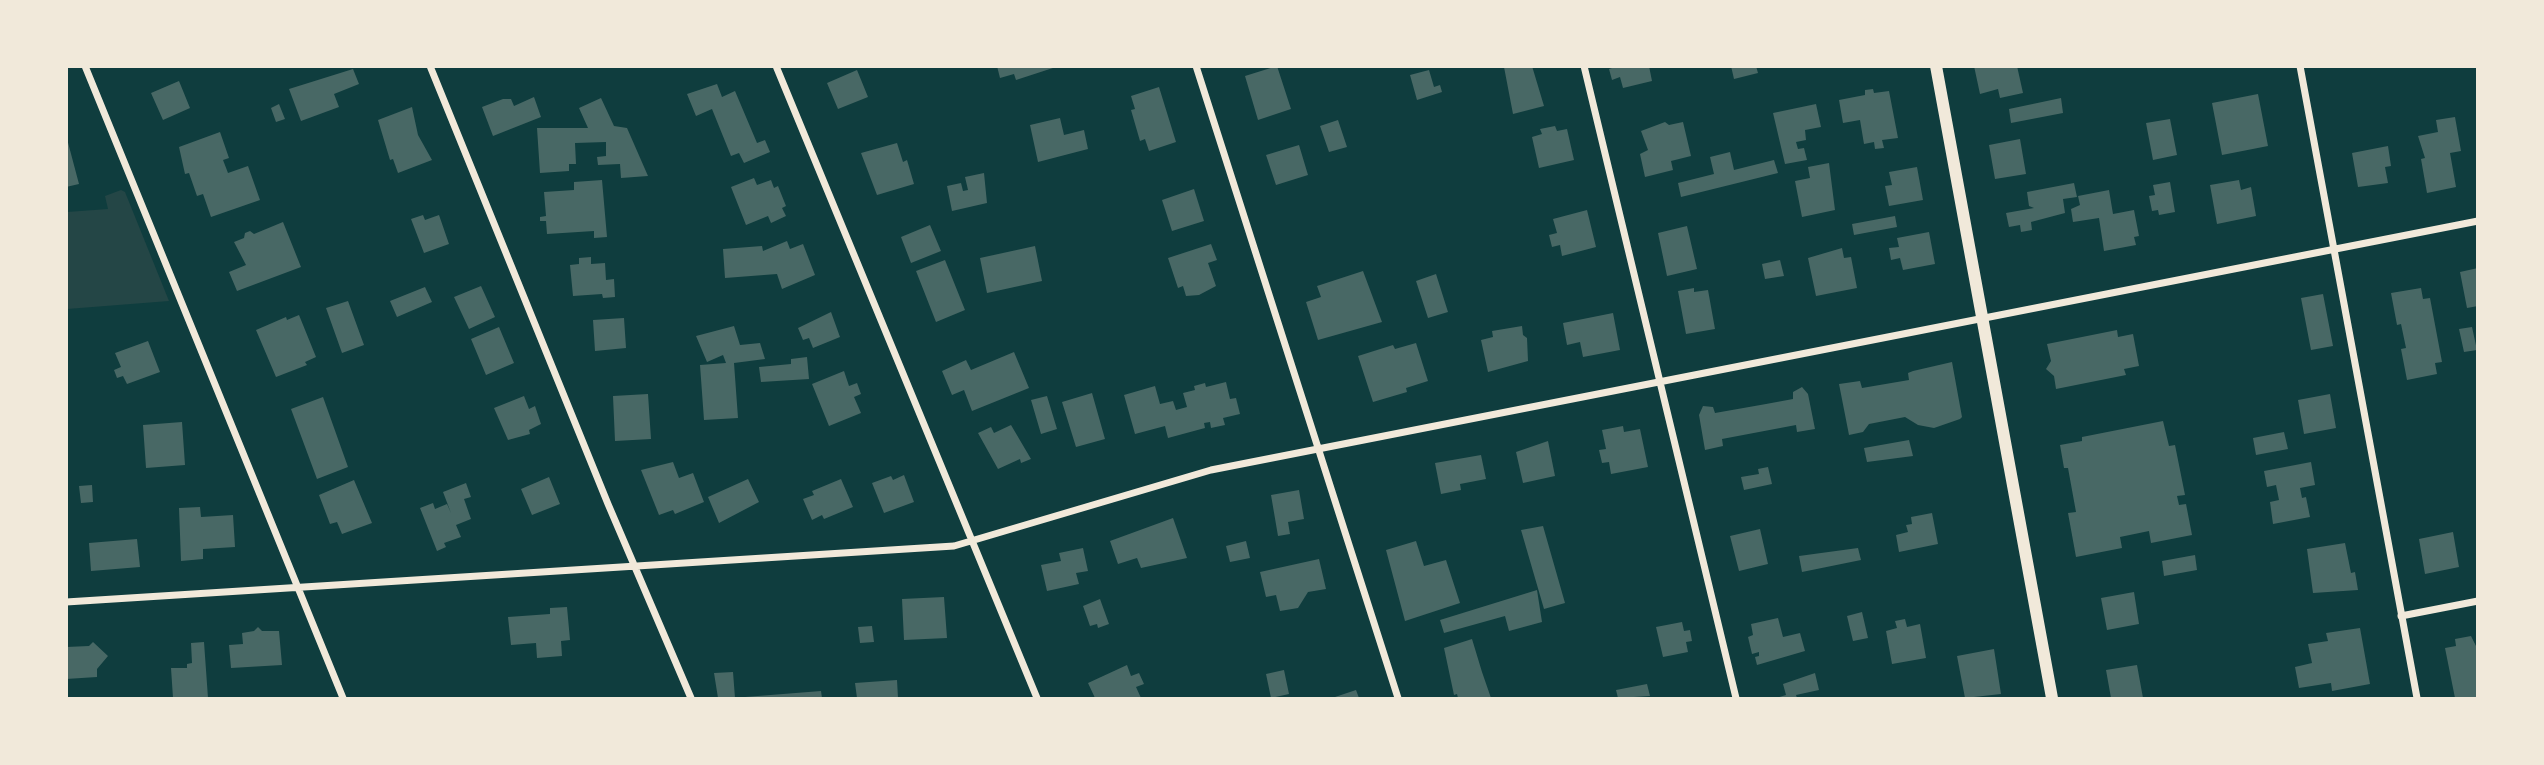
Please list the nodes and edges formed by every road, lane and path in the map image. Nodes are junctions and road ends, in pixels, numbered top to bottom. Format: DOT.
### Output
graph roads {
  1 [pos="85,66"];
  2 [pos="430,66"];
  3 [pos="776,66"];
  4 [pos="1196,66"];
  5 [pos="1584,66"];
  6 [pos="1936,66"];
  7 [pos="2300,66"];
  8 [pos="2477,221"];
  9 [pos="2335,249"];
  10 [pos="1980,319"];
  11 [pos="1659,380"];
  12 [pos="1317,448"];
  13 [pos="972,542"];
  14 [pos="635,566"];
  15 [pos="298,588"];
  16 [pos="2477,601"];
  17 [pos="66,602"];
  18 [pos="2402,616"];
  19 [pos="343,698"];
  20 [pos="691,698"];
  21 [pos="1037,698"];
  22 [pos="1398,698"];
  23 [pos="1736,698"];
  24 [pos="2052,698"];
  25 [pos="2417,698"];
  1 -- 15 [label="street"];
  2 -- 14 [label="street"];
  3 -- 13 [label="street"];
  4 -- 12 [label="street"];
  5 -- 11 [label="street"];
  6 -- 10 [label="street"];
  7 -- 9 [label="street"];
  8 -- 9 [label="street"];
  9 -- 10 [label="street"];
  9 -- 18 [label="street"];
  10 -- 11 [label="street"];
  10 -- 24 [label="street"];
  11 -- 12 [label="street"];
  11 -- 23 [label="street"];
  12 -- 13 [label="street"];
  12 -- 22 [label="street"];
  13 -- 14 [label="street"];
  13 -- 21 [label="street"];
  14 -- 15 [label="street"];
  14 -- 20 [label="street"];
  15 -- 17 [label="street"];
  15 -- 19 [label="street"];
  16 -- 18 [label="street"];
  18 -- 25 [label="street"];
}
